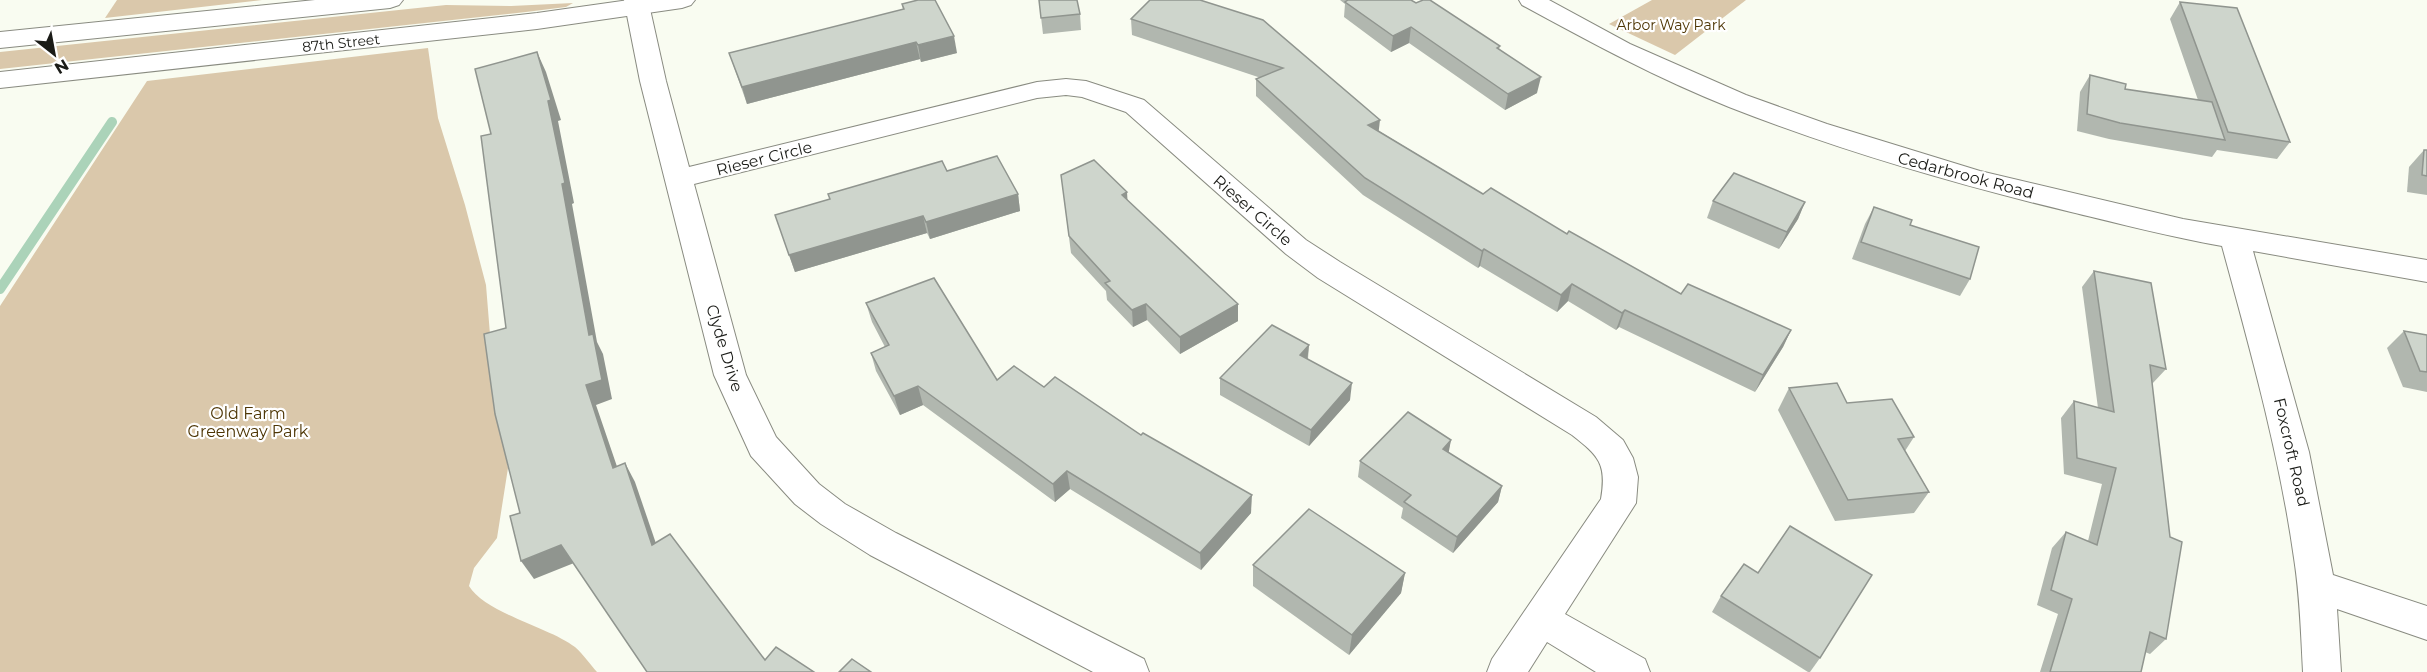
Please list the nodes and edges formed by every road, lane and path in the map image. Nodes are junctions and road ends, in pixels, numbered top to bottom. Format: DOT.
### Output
graph roads {
  1 [pos="390,0"];
  2 [pos="682,0"];
  3 [pos="1531,0"];
  4 [pos="636,4"];
  5 [pos="0,40"];
  6 [pos="0,81"];
  7 [pos="678,179"];
  8 [pos="2234,237"];
  9 [pos="2427,271"];
  10 [pos="2317,585"];
  11 [pos="1541,619"];
  12 [pos="2427,623"];
  13 [pos="1130,672"];
  14 [pos="1506,672"];
  15 [pos="1631,672"];
  16 [pos="2322,672"];
  1 -- 5 [label="street"];
  2 -- 4 [label="street, 87th Street"];
  3 -- 8 [label="street, Cedarbrook Road"];
  4 -- 6 [label="street, 87th Street"];
  4 -- 7 [label="street, Clyde Drive"];
  7 -- 11 [label="street, Rieser Circle"];
  7 -- 13 [label="street, Clyde Drive"];
  8 -- 9 [label="street, Cedarbrook Road"];
  8 -- 10 [label="street, Foxcroft Road"];
  10 -- 12 [label="street"];
  10 -- 16 [label="street, Foxcroft Road"];
  11 -- 14 [label="street"];
  11 -- 15 [label="street"];
}
